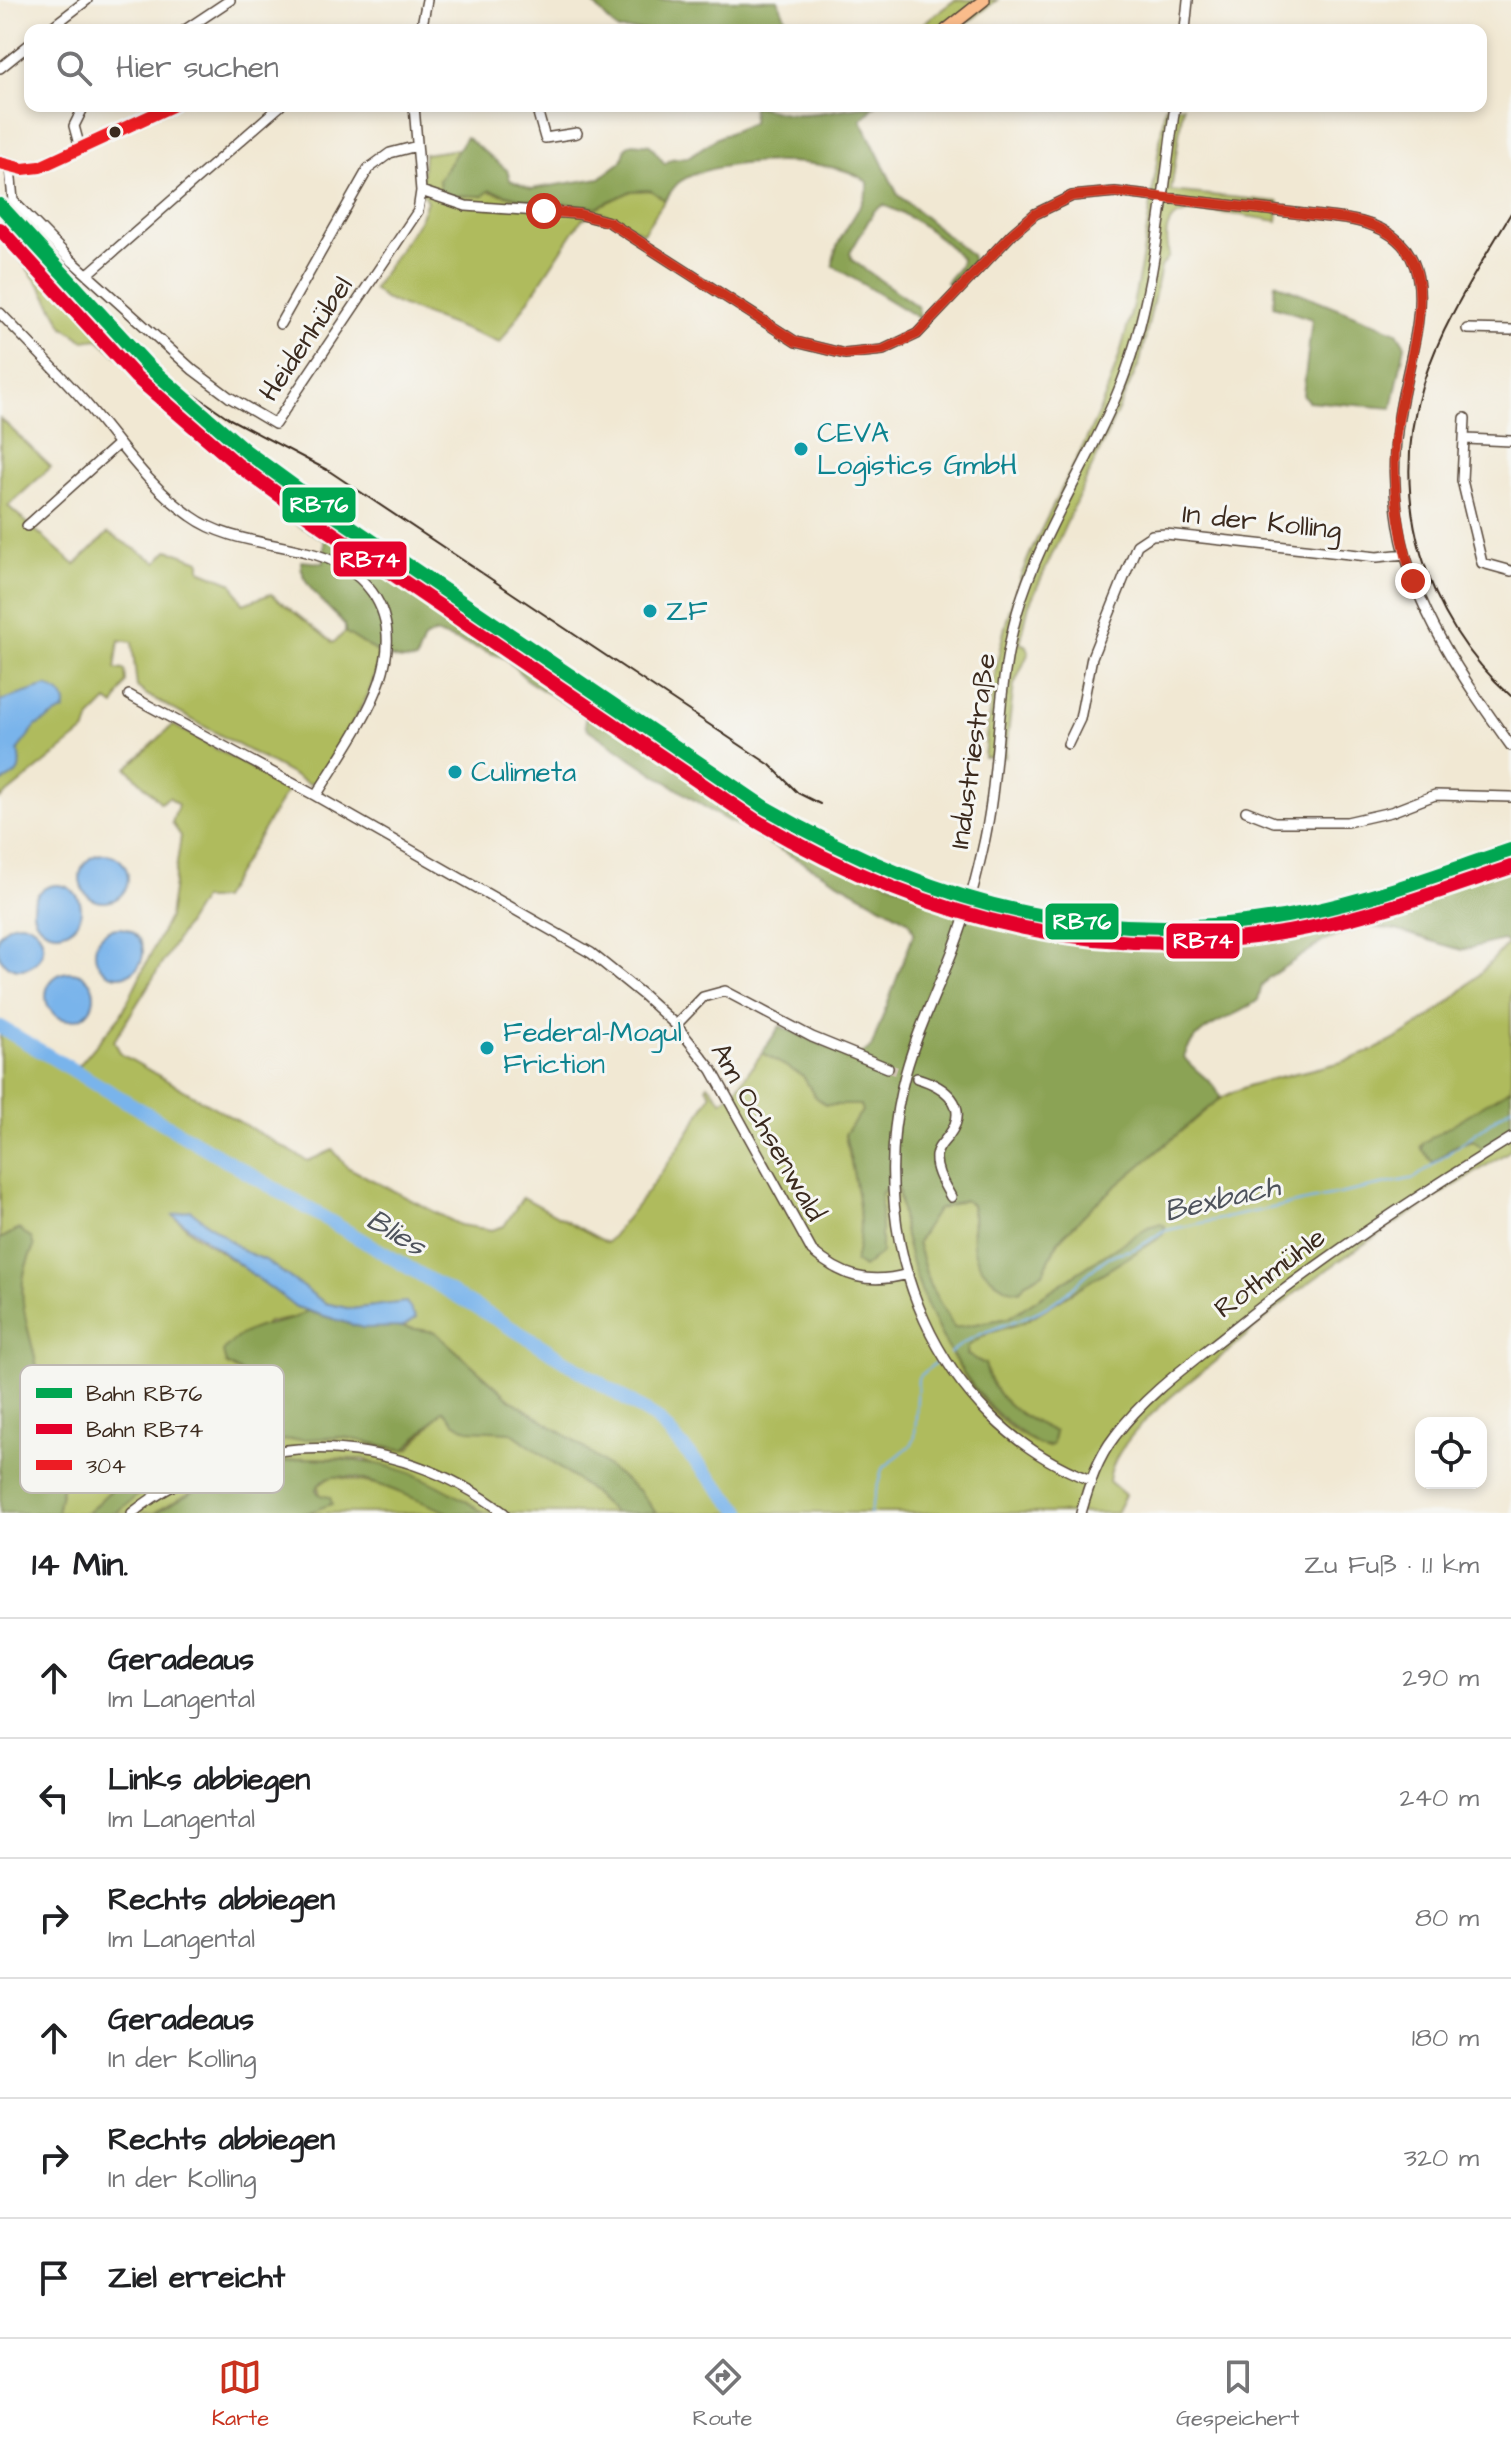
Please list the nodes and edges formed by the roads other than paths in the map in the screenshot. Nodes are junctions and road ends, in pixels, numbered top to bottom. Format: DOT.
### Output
graph roads {
  1 [pos="87,0"];
  2 [pos="230,0"];
  3 [pos="427,0"];
  4 [pos="984,0"];
  5 [pos="1188,0"];
  6 [pos="56,24"];
  7 [pos="194,24"];
  8 [pos="422,24"];
  9 [pos="954,24"];
  10 [pos="1186,24"];
  11 [pos="24,49"];
  12 [pos="0,68"];
  13 [pos="81,112"];
  14 [pos="159,112"];
  15 [pos="273,112"];
  16 [pos="414,112"];
  17 [pos="538,112"];
  18 [pos="1174,112"];
  19 [pos="577,133"];
  20 [pos="417,146"];
  21 [pos="80,148"];
  22 [pos="5,165"];
  23 [pos="421,191"];
  24 [pos="1162,197"];
  25 [pos="88,274"];
  26 [pos="0,313"];
  27 [pos="280,324"];
  28 [pos="1467,329"];
  29 [pos="1511,330"];
  30 [pos="1465,418"];
  31 [pos="1466,439"];
  32 [pos="1511,441"];
  33 [pos="117,445"];
  34 [pos="27,526"];
  35 [pos="1405,554"];
  36 [pos="1511,571"];
  37 [pos="129,695"];
  38 [pos="1068,744"];
  39 [pos="1511,746"];
  40 [pos="316,796"];
  41 [pos="1511,797"];
  42 [pos="1246,811"];
  43 [pos="676,1025"];
  44 [pos="888,1068"];
  45 [pos="917,1078"];
  46 [pos="1511,1138"];
  47 [pos="951,1197"];
  48 [pos="908,1274"];
  49 [pos="284,1451"];
  50 [pos="1090,1480"];
  51 [pos="162,1493"];
  52 [pos="132,1513"];
  53 [pos="504,1513"];
  54 [pos="1081,1513"];
  1 -- 6 [label="street"];
  2 -- 7 [label="street"];
  3 -- 8 [label="street"];
  4 -- 9 [label="main road"];
  5 -- 10 [label="street"];
  11 -- 12 [label="street"];
  13 -- 21 [label="street"];
  14 -- 21 [label="main road"];
  15 -- 25 [label="street"];
  16 -- 20 [label="street, Heidenhübel"];
  17 -- 19 [label="street"];
  18 -- 24 [label="street, Industriestraße"];
  20 -- 23 [label="street, Heidenhübel"];
  20 -- 27 [label="street"];
  21 -- 22 [label="main road"];
  22 -- 25 [label="street, Heidenhübel"];
  23 -- 24 [label="street"];
  23 -- 25 [label="street, Heidenhübel"];
  24 -- 35 [label="street"];
  24 -- 48 [label="street, Industriestraße"];
  26 -- 33 [label="street"];
  28 -- 29 [label="street"];
  30 -- 31 [label="street"];
  31 -- 32 [label="street"];
  31 -- 36 [label="street"];
  33 -- 34 [label="street"];
  33 -- 40 [label="street"];
  35 -- 38 [label="street, In der Kolling"];
  35 -- 39 [label="street"];
  37 -- 40 [label="street, Am Ochsenwald"];
  40 -- 43 [label="street, Am Ochsenwald"];
  41 -- 42 [label="street"];
  43 -- 44 [label="street"];
  43 -- 48 [label="street, Am Ochsenwald"];
  45 -- 47 [label="street"];
  46 -- 50 [label="street, Rothmühle"];
  48 -- 50 [label="street, Industriestraße"];
  49 -- 53 [label="street"];
  50 -- 54 [label="street, Rothmühle"];
  51 -- 52 [label="street"];
}
